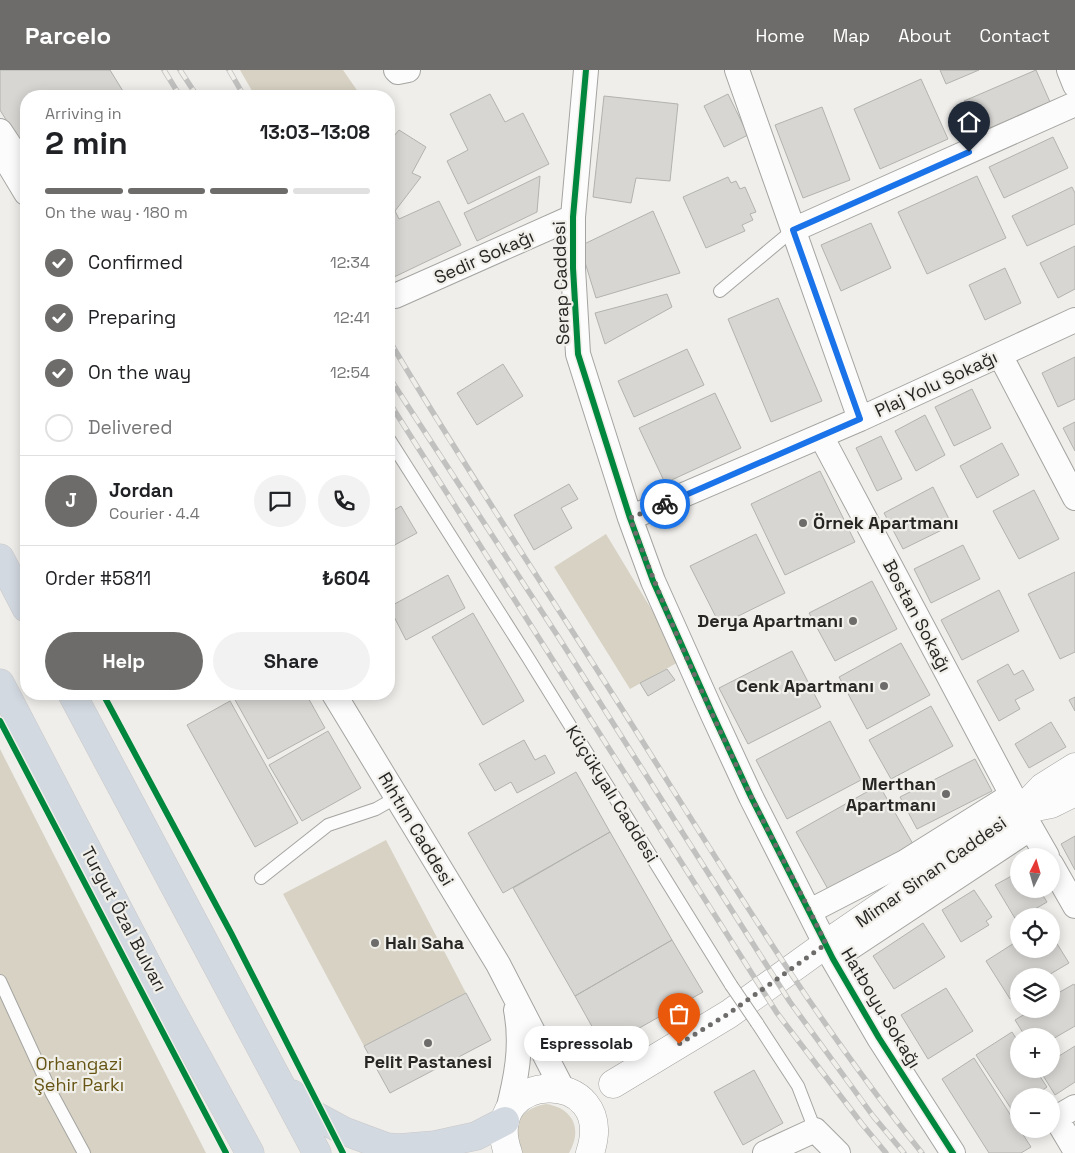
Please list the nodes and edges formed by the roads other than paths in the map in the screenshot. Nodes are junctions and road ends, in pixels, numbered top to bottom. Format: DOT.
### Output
graph roads {
  1 [pos="396,70"];
  2 [pos="408,70"];
  3 [pos="586,70"];
  4 [pos="737,70"];
  5 [pos="1069,70"];
  6 [pos="1075,85"];
  7 [pos="1075,104"];
  8 [pos="0,131"];
  9 [pos="0,150"];
  10 [pos="20,162"];
  11 [pos="20,183"];
  12 [pos="573,218"];
  13 [pos="793,230"];
  14 [pos="720,292"];
  15 [pos="395,296"];
  16 [pos="1075,320"];
  17 [pos="1000,355"];
  18 [pos="860,419"];
  19 [pos="821,436"];
  20 [pos="395,449"];
  21 [pos="1075,498"];
  22 [pos="630,518"];
  23 [pos="0,558"];
  24 [pos="20,596"];
  25 [pos="0,683"];
  26 [pos="75,700"];
  27 [pos="338,700"];
  28 [pos="1075,767"];
  29 [pos="1075,792"];
  30 [pos="396,797"];
  31 [pos="1021,811"];
  32 [pos="1042,848"];
  33 [pos="261,878"];
  34 [pos="1060,880"];
  35 [pos="1075,906"];
  36 [pos="810,911"];
  37 [pos="825,951"];
  38 [pos="498,964"];
  39 [pos="0,981"];
  40 [pos="273,1070"];
  41 [pos="613,1084"];
  42 [pos="566,1091"];
  43 [pos="1075,1107"];
  44 [pos="506,1118"];
  45 [pos="815,1130"];
  46 [pos="595,1143"];
  47 [pos="468,1145"];
  48 [pos="1075,1150"];
  49 [pos="84,1153"];
  50 [pos="250,1153"];
  51 [pos="317,1153"];
  52 [pos="508,1153"];
  53 [pos="764,1153"];
  54 [pos="826,1153"];
  55 [pos="838,1153"];
  56 [pos="953,1153"];
  1 -- 2 [label="street"];
  3 -- 12 [label="street, Serap Caddesi"];
  4 -- 13 [label="street"];
  5 -- 6 [label="street"];
  7 -- 13 [label="street"];
  8 -- 10 [label="street"];
  9 -- 11 [label="street"];
  12 -- 15 [label="street, Sedir Sokağı"];
  12 -- 22 [label="street, Serap Caddesi"];
  13 -- 14 [label="lane"];
  13 -- 18 [label="street"];
  16 -- 17 [label="street, Plaj Yolu Sokağı"];
  17 -- 18 [label="street, Plaj Yolu Sokağı"];
  17 -- 21 [label="street"];
  18 -- 19 [label="street, Plaj Yolu Sokağı"];
  19 -- 22 [label="street, Plaj Yolu Sokağı"];
  19 -- 31 [label="street, Bostan Sokağı"];
  20 -- 45 [label="lane, Küçükyalı Caddesi, bridge"];
  22 -- 36 [label="street, Hatboyu Sokağı"];
  23 -- 24 [label="highway"];
  25 -- 50 [label="highway, Turgut Özal Bulvarı"];
  26 -- 40 [label="highway"];
  27 -- 30 [label="street, Rıhtım Caddesi"];
  28 -- 31 [label="main road, Mimar Sinan Caddesi"];
  29 -- 31 [label="main road, Mimar Sinan Caddesi"];
  30 -- 33 [label="lane"];
  30 -- 38 [label="street, Rıhtım Caddesi"];
  31 -- 32 [label="street, Bostan Sokağı"];
  31 -- 36 [label="street, Mimar Sinan Caddesi"];
  31 -- 37 [label="main road, Mimar Sinan Caddesi"];
  34 -- 35 [label="street"];
  36 -- 37 [label="street, Hatboyu Sokağı"];
  37 -- 41 [label="main road, Mimar Sinan Caddesi"];
  37 -- 56 [label="street, Hatboyu Sokağı"];
  38 -- 42 [label="street, Rıhtım Caddesi"];
  38 -- 44 [label="street, Rıhtım Caddesi"];
  39 -- 49 [label="lane"];
  40 -- 47 [label="highway"];
  40 -- 51 [label="highway"];
  41 -- 42 [label="main road"];
  41 -- 46 [label="main road"];
  42 -- 44 [label="main road"];
  42 -- 46 [label="main road"];
  43 -- 48 [label="street"];
  44 -- 47 [label="highway"];
  44 -- 52 [label="main road"];
  45 -- 53 [label="street"];
  45 -- 54 [label="street, Küçükyalı Caddesi"];
  45 -- 55 [label="street"];
}
